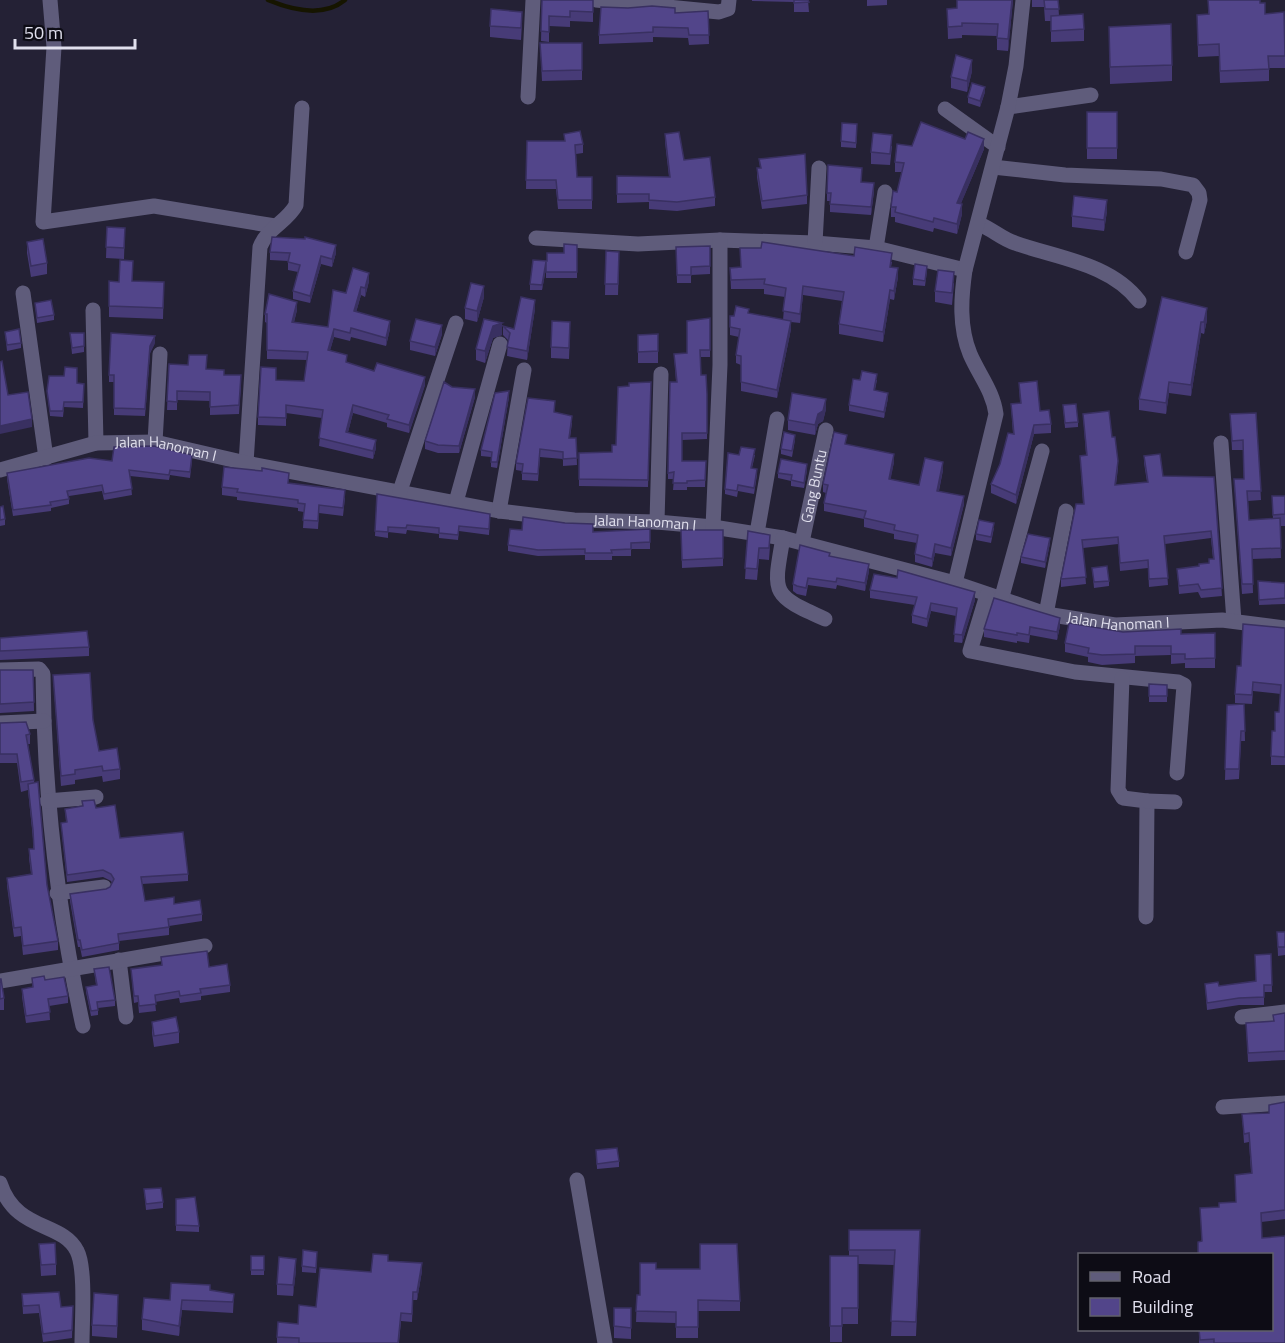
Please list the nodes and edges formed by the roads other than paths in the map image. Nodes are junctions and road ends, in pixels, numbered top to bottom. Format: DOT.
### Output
graph roads {
  1 [pos="50,0"];
  2 [pos="533,0"];
  3 [pos="596,0"];
  4 [pos="729,0"];
  5 [pos="1023,0"];
  6 [pos="1091,95"];
  7 [pos="528,97"];
  8 [pos="1008,107"];
  9 [pos="302,108"];
  10 [pos="945,109"];
  11 [pos="998,147"];
  12 [pos="993,167"];
  13 [pos="819,168"];
  14 [pos="885,192"];
  15 [pos="979,224"];
  16 [pos="275,226"];
  17 [pos="536,238"];
  18 [pos="720,240"];
  19 [pos="815,243"];
  20 [pos="876,248"];
  21 [pos="1186,252"];
  22 [pos="965,270"];
  23 [pos="23,293"];
  24 [pos="1139,301"];
  25 [pos="93,310"];
  26 [pos="456,324"];
  27 [pos="500,344"];
  28 [pos="160,354"];
  29 [pos="524,370"];
  30 [pos="661,374"];
  31 [pos="777,419"];
  32 [pos="826,430"];
  33 [pos="155,442"];
  34 [pos="96,443"];
  35 [pos="1221,443"];
  36 [pos="1042,451"];
  37 [pos="46,458"];
  38 [pos="246,463"];
  39 [pos="0,470"];
  40 [pos="400,491"];
  41 [pos="456,502"];
  42 [pos="499,511"];
  43 [pos="1066,512"];
  44 [pos="657,522"];
  45 [pos="713,527"];
  46 [pos="757,533"];
  47 [pos="783,538"];
  48 [pos="802,542"];
  49 [pos="955,583"];
  50 [pos="994,598"];
  51 [pos="1046,614"];
  52 [pos="825,619"];
  53 [pos="1234,621"];
  54 [pos="1285,628"];
  55 [pos="0,670"];
  56 [pos="1122,678"];
  57 [pos="44,720"];
  58 [pos="0,723"];
  59 [pos="1177,773"];
  60 [pos="96,797"];
  61 [pos="47,801"];
  62 [pos="1147,801"];
  63 [pos="1176,802"];
  64 [pos="104,887"];
  65 [pos="57,894"];
  66 [pos="1146,917"];
  67 [pos="205,946"];
  68 [pos="119,960"];
  69 [pos="70,967"];
  70 [pos="0,981"];
  71 [pos="1285,1012"];
  72 [pos="126,1017"];
  73 [pos="1242,1017"];
  74 [pos="83,1026"];
  75 [pos="1285,1103"];
  76 [pos="1223,1107"];
  77 [pos="577,1180"];
  78 [pos="0,1183"];
  79 [pos="82,1343"];
  80 [pos="605,1343"];
  1 -- 16 [label="street"];
  2 -- 7 [label="street"];
  3 -- 4 [label="street"];
  5 -- 8 [label="street"];
  6 -- 8 [label="street"];
  8 -- 11 [label="street"];
  9 -- 16 [label="street"];
  10 -- 11 [label="street"];
  11 -- 12 [label="street"];
  12 -- 15 [label="street"];
  12 -- 21 [label="street"];
  13 -- 19 [label="street"];
  14 -- 20 [label="street"];
  15 -- 22 [label="street"];
  15 -- 24 [label="street"];
  16 -- 38 [label="street"];
  17 -- 18 [label="street"];
  18 -- 19 [label="street"];
  18 -- 45 [label="street"];
  19 -- 20 [label="street"];
  20 -- 22 [label="street"];
  22 -- 49 [label="street"];
  23 -- 37 [label="street"];
  25 -- 34 [label="street"];
  26 -- 40 [label="street"];
  27 -- 41 [label="street"];
  28 -- 33 [label="street"];
  29 -- 42 [label="street"];
  30 -- 44 [label="street"];
  31 -- 46 [label="street"];
  32 -- 48 [label="street, Gang Buntu"];
  33 -- 34 [label="street, Jalan Hanoman I"];
  33 -- 38 [label="street, Jalan Hanoman I"];
  34 -- 37 [label="street, Jalan Hanoman I"];
  35 -- 53 [label="street"];
  36 -- 50 [label="street"];
  37 -- 39 [label="street, Jalan Hanoman I"];
  38 -- 40 [label="street, Jalan Hanoman I"];
  40 -- 41 [label="street, Jalan Hanoman I"];
  41 -- 42 [label="street, Jalan Hanoman I"];
  42 -- 44 [label="street, Jalan Hanoman I"];
  43 -- 51 [label="street"];
  44 -- 45 [label="street, Jalan Hanoman I"];
  45 -- 46 [label="street, Jalan Hanoman I"];
  46 -- 47 [label="street, Jalan Hanoman I"];
  47 -- 48 [label="street, Jalan Hanoman I"];
  47 -- 52 [label="street"];
  48 -- 49 [label="street, Jalan Hanoman I"];
  49 -- 50 [label="street, Jalan Hanoman I"];
  50 -- 51 [label="street, Jalan Hanoman I"];
  50 -- 56 [label="street"];
  51 -- 53 [label="street, Jalan Hanoman I"];
  53 -- 54 [label="street, Jalan Hanoman I"];
  55 -- 57 [label="street"];
  56 -- 59 [label="street"];
  56 -- 62 [label="street"];
  57 -- 58 [label="street"];
  57 -- 61 [label="street"];
  60 -- 61 [label="street"];
  61 -- 65 [label="street"];
  62 -- 63 [label="street"];
  62 -- 66 [label="street"];
  64 -- 65 [label="street"];
  65 -- 69 [label="street"];
  67 -- 68 [label="street"];
  68 -- 69 [label="street"];
  68 -- 72 [label="street"];
  69 -- 70 [label="street"];
  69 -- 74 [label="street"];
  71 -- 73 [label="street"];
  75 -- 76 [label="street"];
  77 -- 80 [label="street"];
  78 -- 79 [label="street"];
}
